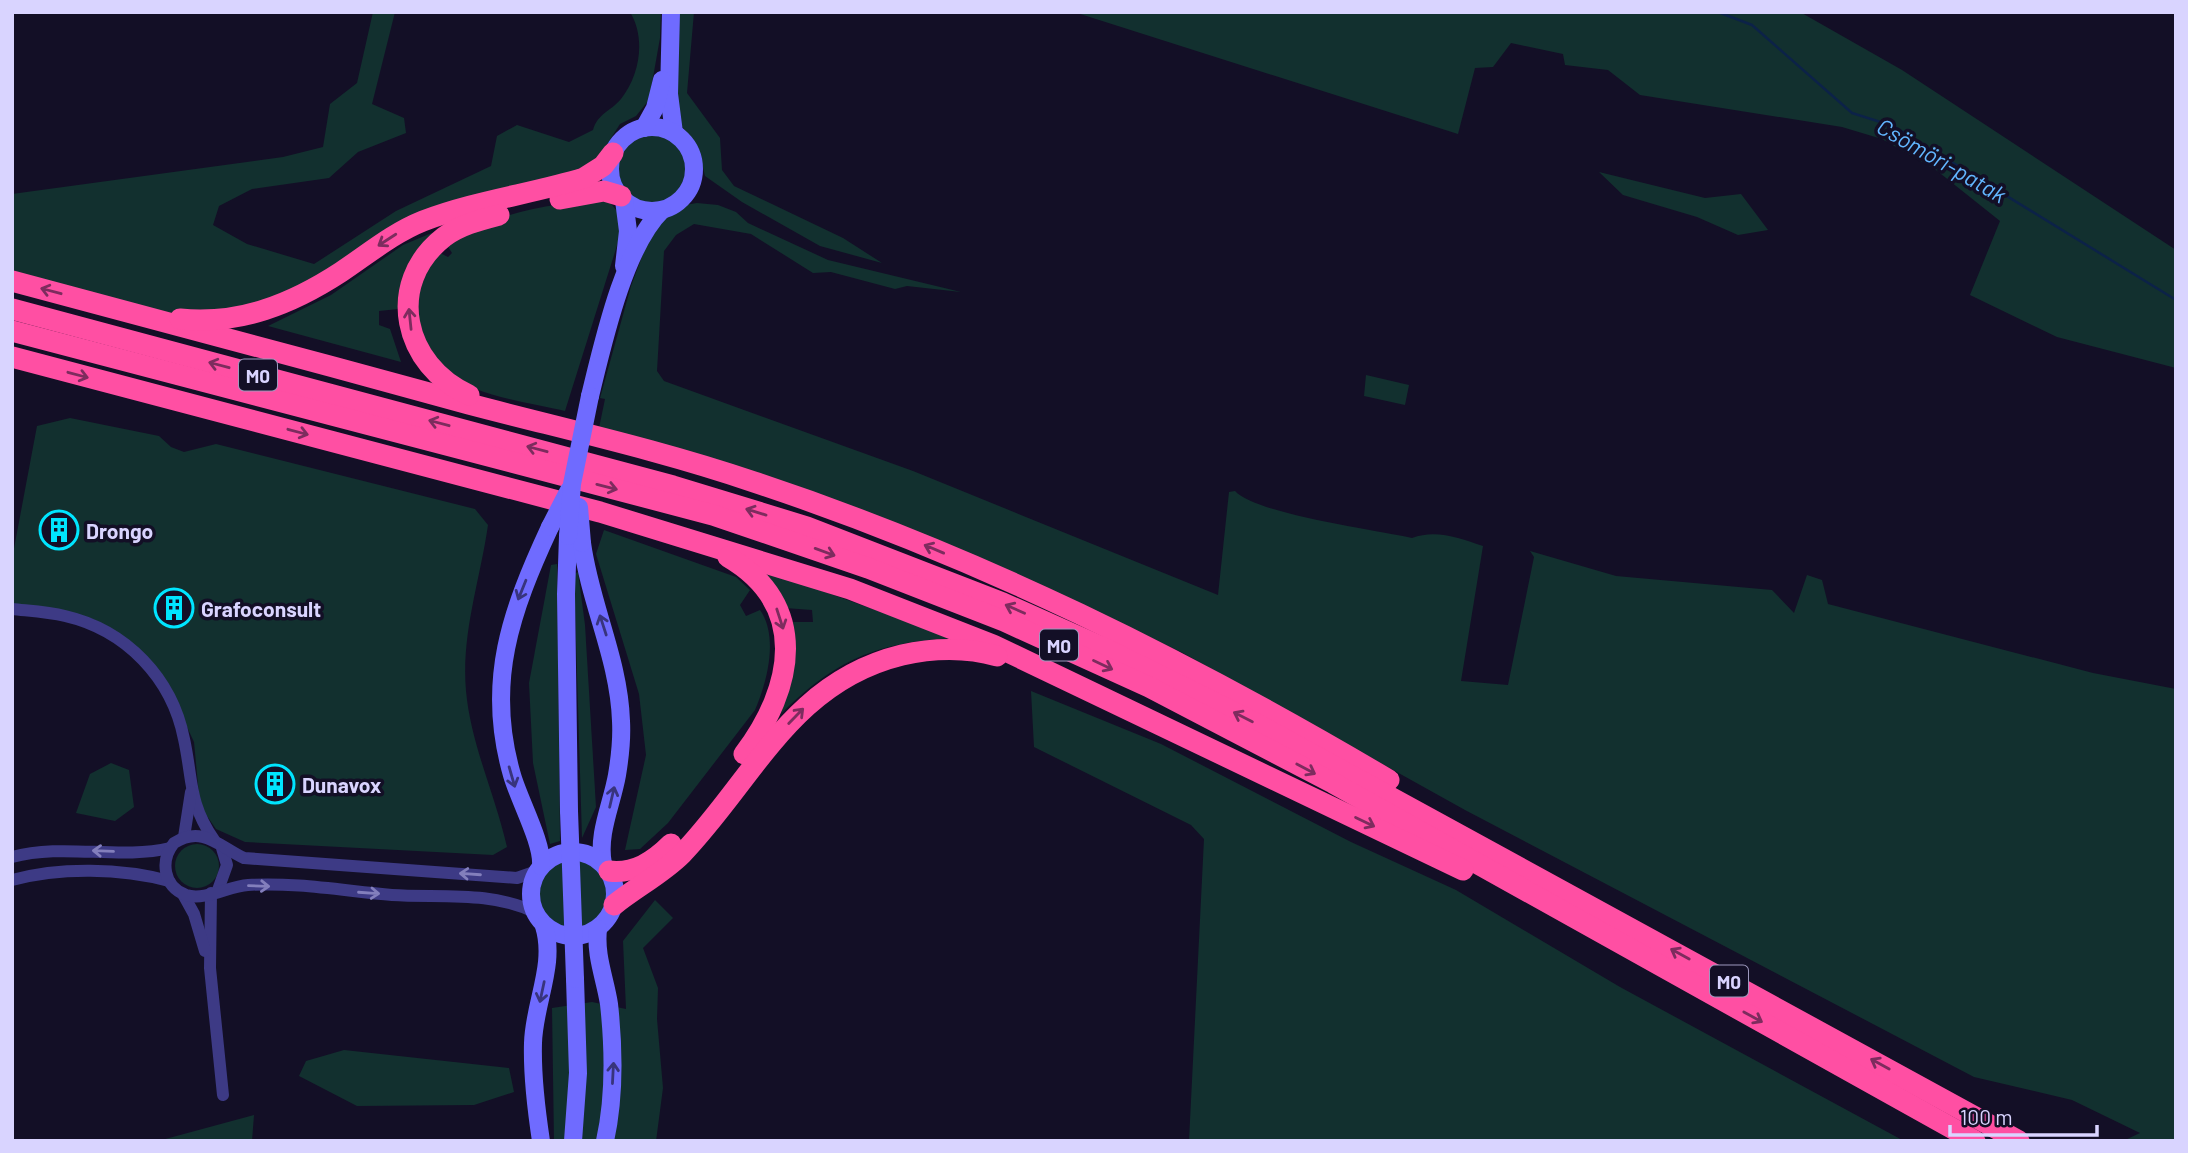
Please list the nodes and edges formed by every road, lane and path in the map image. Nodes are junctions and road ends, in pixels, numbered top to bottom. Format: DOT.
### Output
graph roads {
  1 [pos="671,12"];
  2 [pos="669,46"];
  3 [pos="644,128"];
  4 [pos="674,133"];
  5 [pos="613,153"];
  6 [pos="622,198"];
  7 [pos="662,209"];
  8 [pos="12,281"];
  9 [pos="622,284"];
  10 [pos="12,309"];
  11 [pos="137,314"];
  12 [pos="12,331"];
  13 [pos="12,357"];
  14 [pos="503,410"];
  15 [pos="572,484"];
  16 [pos="575,539"];
  17 [pos="699,541"];
  18 [pos="12,609"];
  19 [pos="1040,667"];
  20 [pos="191,792"];
  21 [pos="184,837"];
  22 [pos="218,844"];
  23 [pos="170,848"];
  24 [pos="12,857"];
  25 [pos="606,867"];
  26 [pos="1518,867"];
  27 [pos="539,869"];
  28 [pos="12,880"];
  29 [pos="169,881"];
  30 [pos="214,892"];
  31 [pos="183,894"];
  32 [pos="614,905"];
  33 [pos="1565,911"];
  34 [pos="539,919"];
  35 [pos="598,929"];
  36 [pos="211,968"];
  37 [pos="223,1095"];
  38 [pos="541,1141"];
  39 [pos="573,1141"];
  40 [pos="605,1141"];
  41 [pos="1975,1141"];
  42 [pos="2019,1141"];
  1 -- 2 [label="main road"];
  2 -- 3 [label="main road"];
  2 -- 4 [label="main road"];
  3 -- 4 [label="main road"];
  3 -- 5 [label="main road"];
  4 -- 7 [label="main road"];
  5 -- 6 [label="main road"];
  5 -- 11 [label="highway, one-way"];
  6 -- 7 [label="main road"];
  6 -- 9 [label="main road"];
  14 -- 6 [label="highway, one-way"];
  7 -- 9 [label="main road"];
  11 -- 8 [label="highway, one-way"];
  9 -- 15 [label="main road, bridge"];
  26 -- 10 [label="highway, M0, one-way"];
  11 -- 14 [label="highway"];
  12 -- 33 [label="highway, M0, one-way"];
  13 -- 17 [label="highway, one-way"];
  26 -- 14 [label="highway, one-way"];
  15 -- 16 [label="main road, bridge"];
  15 -- 27 [label="main road, one-way, bridge"];
  25 -- 16 [label="main road, one-way"];
  16 -- 39 [label="main road, bridge"];
  17 -- 19 [label="highway"];
  17 -- 25 [label="highway, one-way"];
  18 -- 20 [label="street"];
  32 -- 19 [label="highway, one-way"];
  19 -- 33 [label="highway, one-way"];
  20 -- 21 [label="street"];
  20 -- 22 [label="street"];
  21 -- 22 [label="street"];
  21 -- 23 [label="street"];
  27 -- 22 [label="street, one-way"];
  22 -- 30 [label="street"];
  23 -- 24 [label="street, one-way"];
  23 -- 29 [label="street"];
  25 -- 27 [label="main road"];
  25 -- 32 [label="main road"];
  42 -- 26 [label="highway, M0, one-way"];
  27 -- 34 [label="main road"];
  28 -- 29 [label="street"];
  29 -- 31 [label="street"];
  30 -- 31 [label="street"];
  30 -- 34 [label="street, one-way"];
  30 -- 36 [label="street"];
  31 -- 36 [label="street"];
  32 -- 35 [label="main road"];
  33 -- 41 [label="highway, M0, one-way"];
  34 -- 35 [label="main road"];
  34 -- 38 [label="main road, one-way"];
  40 -- 35 [label="main road, one-way"];
  36 -- 37 [label="street"];
}
